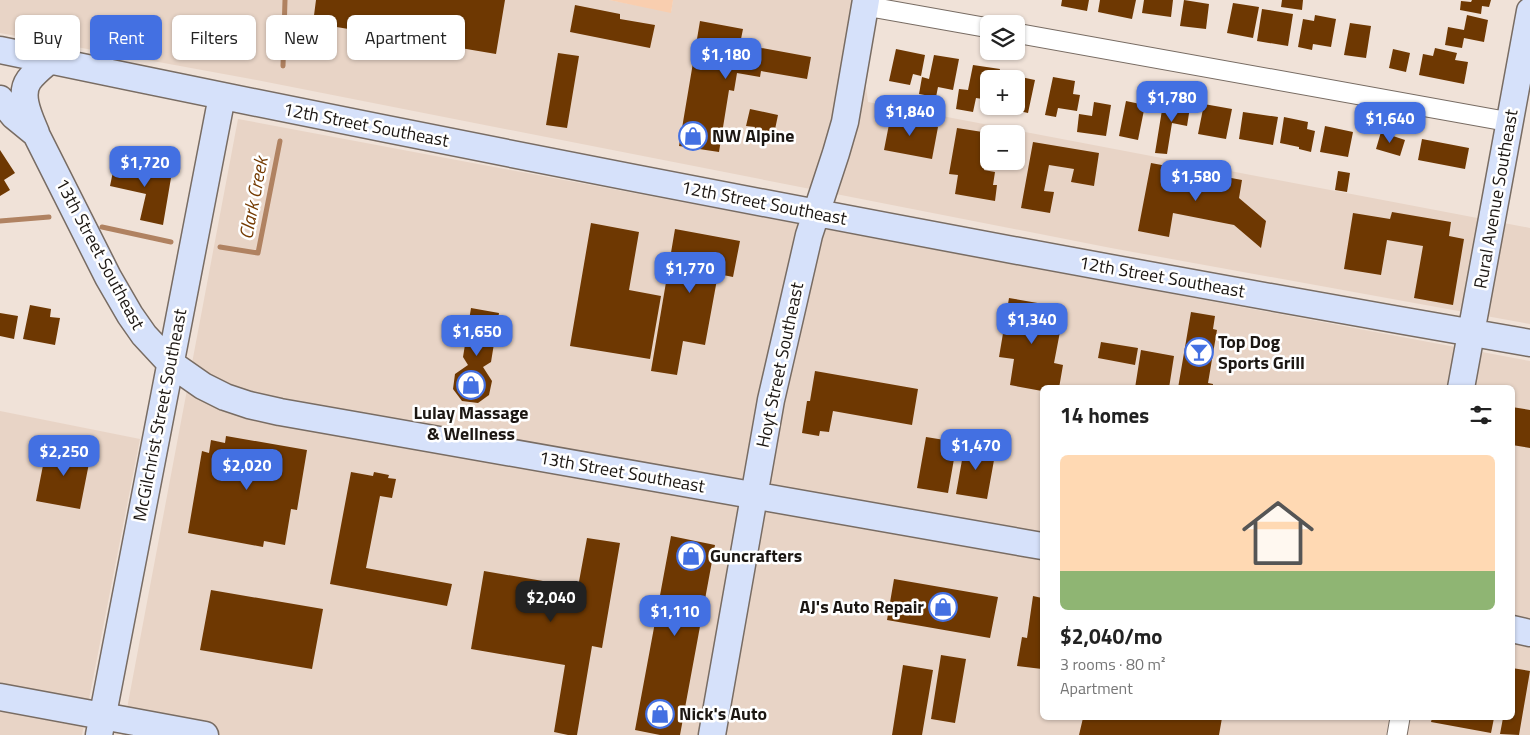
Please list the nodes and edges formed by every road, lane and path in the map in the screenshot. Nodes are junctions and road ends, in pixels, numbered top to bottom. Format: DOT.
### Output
graph roads {
  1 [pos="865,3"];
  2 [pos="1530,11"];
  3 [pos="980,26"];
  4 [pos="1025,35"];
  5 [pos="0,50"];
  6 [pos="15,53"];
  7 [pos="50,60"];
  8 [pos="222,96"];
  9 [pos="0,99"];
  10 [pos="1510,122"];
  11 [pos="36,134"];
  12 [pos="815,214"];
  13 [pos="1471,333"];
  14 [pos="1530,343"];
  15 [pos="170,363"];
  16 [pos="1462,385"];
  17 [pos="755,496"];
  18 [pos="1040,546"];
  19 [pos="1515,630"];
  20 [pos="1530,633"];
  21 [pos="0,697"];
  22 [pos="1400,720"];
  23 [pos="101,726"];
  24 [pos="204,735"];
  25 [pos="712,735"];
  26 [pos="1397,735"];
  1 -- 3 [label="street"];
  1 -- 12 [label="main road, Hoyt Street Southeast"];
  2 -- 10 [label="main road, Rural Avenue Southeast"];
  4 -- 10 [label="street"];
  5 -- 6 [label="main road, 12th Street Southeast"];
  7 -- 8 [label="main road, 12th Street Southeast"];
  7 -- 11 [label="main road"];
  8 -- 12 [label="main road, 12th Street Southeast"];
  8 -- 15 [label="main road, McGilchrist Street Southeast"];
  9 -- 11 [label="main road, 13th Street Southeast"];
  10 -- 13 [label="main road, Rural Avenue Southeast"];
  11 -- 15 [label="main road, 13th Street Southeast"];
  12 -- 13 [label="main road, 12th Street Southeast"];
  12 -- 17 [label="main road, Hoyt Street Southeast"];
  13 -- 14 [label="main road, 12th Street Southeast"];
  13 -- 16 [label="main road, Rural Avenue Southeast"];
  15 -- 17 [label="main road, 13th Street Southeast"];
  15 -- 23 [label="main road, McGilchrist Street Southeast"];
  17 -- 18 [label="main road, 13th Street Southeast"];
  17 -- 25 [label="main road, Hoyt Street Southeast"];
  19 -- 20 [label="main road"];
  21 -- 23 [label="main road"];
  22 -- 26 [label="street"];
  23 -- 24 [label="main road"];
}
